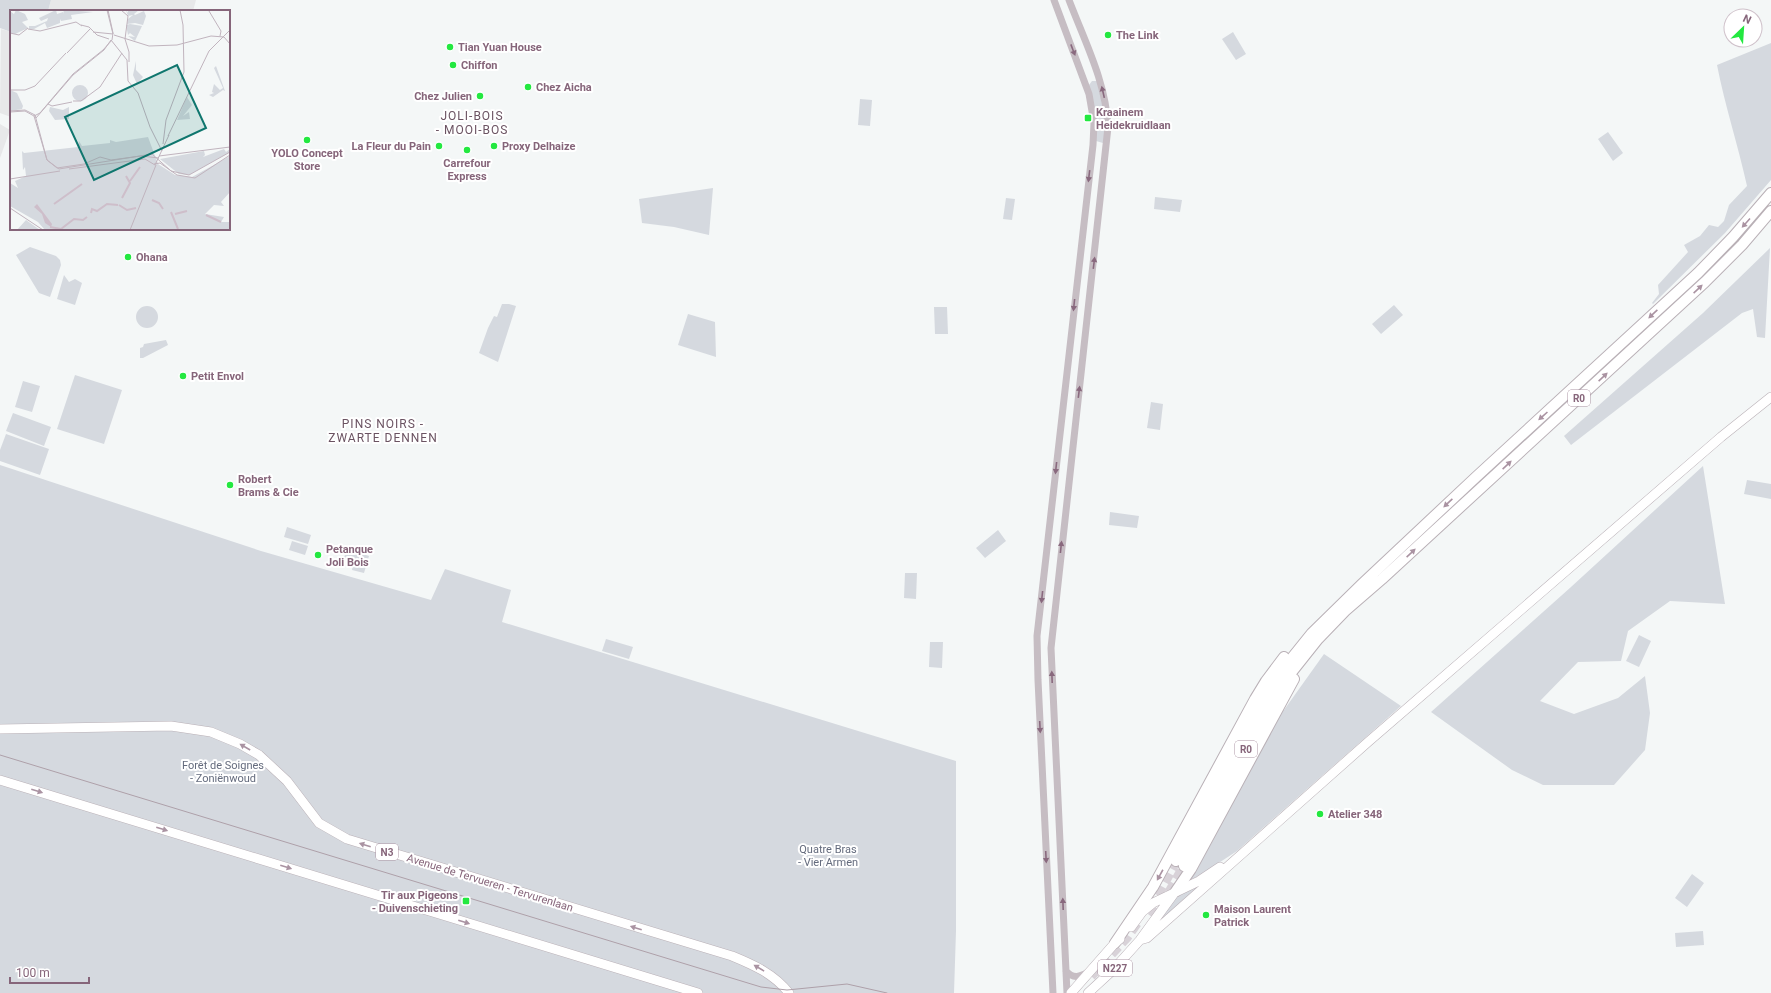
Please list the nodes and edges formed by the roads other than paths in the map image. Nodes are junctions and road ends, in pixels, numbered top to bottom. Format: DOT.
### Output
graph roads {
  1 [pos="1054,0"];
  2 [pos="1069,0"];
  3 [pos="1078,25"];
  4 [pos="1065,29"];
  5 [pos="1771,193"];
  6 [pos="1771,211"];
  7 [pos="1771,397"];
  8 [pos="1320,640"];
  9 [pos="1293,650"];
  10 [pos="0,729"];
  11 [pos="0,780"];
  12 [pos="1057,782"];
  13 [pos="1043,783"];
  14 [pos="1243,852"];
  15 [pos="1188,882"];
  16 [pos="1176,891"];
  17 [pos="1140,940"];
  18 [pos="1115,943"];
  19 [pos="1066,956"];
  20 [pos="1051,957"];
  21 [pos="1095,967"];
  22 [pos="1066,971"];
  23 [pos="698,993"];
  24 [pos="789,993"];
  25 [pos="1053,993"];
  26 [pos="1067,993"];
  27 [pos="1071,993"];
  28 [pos="1088,993"];
  1 -- 4 [label="street"];
  2 -- 3 [label="street"];
  3 -- 4 [label="street"];
  12 -- 3 [label="street, one-way"];
  4 -- 13 [label="street, one-way"];
  5 -- 9 [label="highway, R0, one-way"];
  8 -- 6 [label="highway, R0, one-way"];
  7 -- 14 [label="main road, N227"];
  8 -- 9 [label="highway, R0"];
  8 -- 15 [label="highway"];
  9 -- 18 [label="highway, one-way"];
  24 -- 10 [label="main road, Avenue de Tervueren - Tervurenlaan / N3, one-way"];
  11 -- 23 [label="main road, one-way"];
  12 -- 13 [label="street"];
  19 -- 12 [label="street, one-way"];
  13 -- 20 [label="street, one-way"];
  14 -- 15 [label="main road, N227"];
  14 -- 17 [label="main road, N227"];
  15 -- 16 [label="highway"];
  16 -- 17 [label="main road"];
  16 -- 18 [label="main road, N227"];
  17 -- 28 [label="main road, N227"];
  18 -- 21 [label="main road, N227"];
  19 -- 20 [label="street"];
  19 -- 22 [label="street"];
  20 -- 25 [label="street"];
  21 -- 22 [label="street"];
  21 -- 27 [label="main road, N227"];
  22 -- 26 [label="street"];
}
